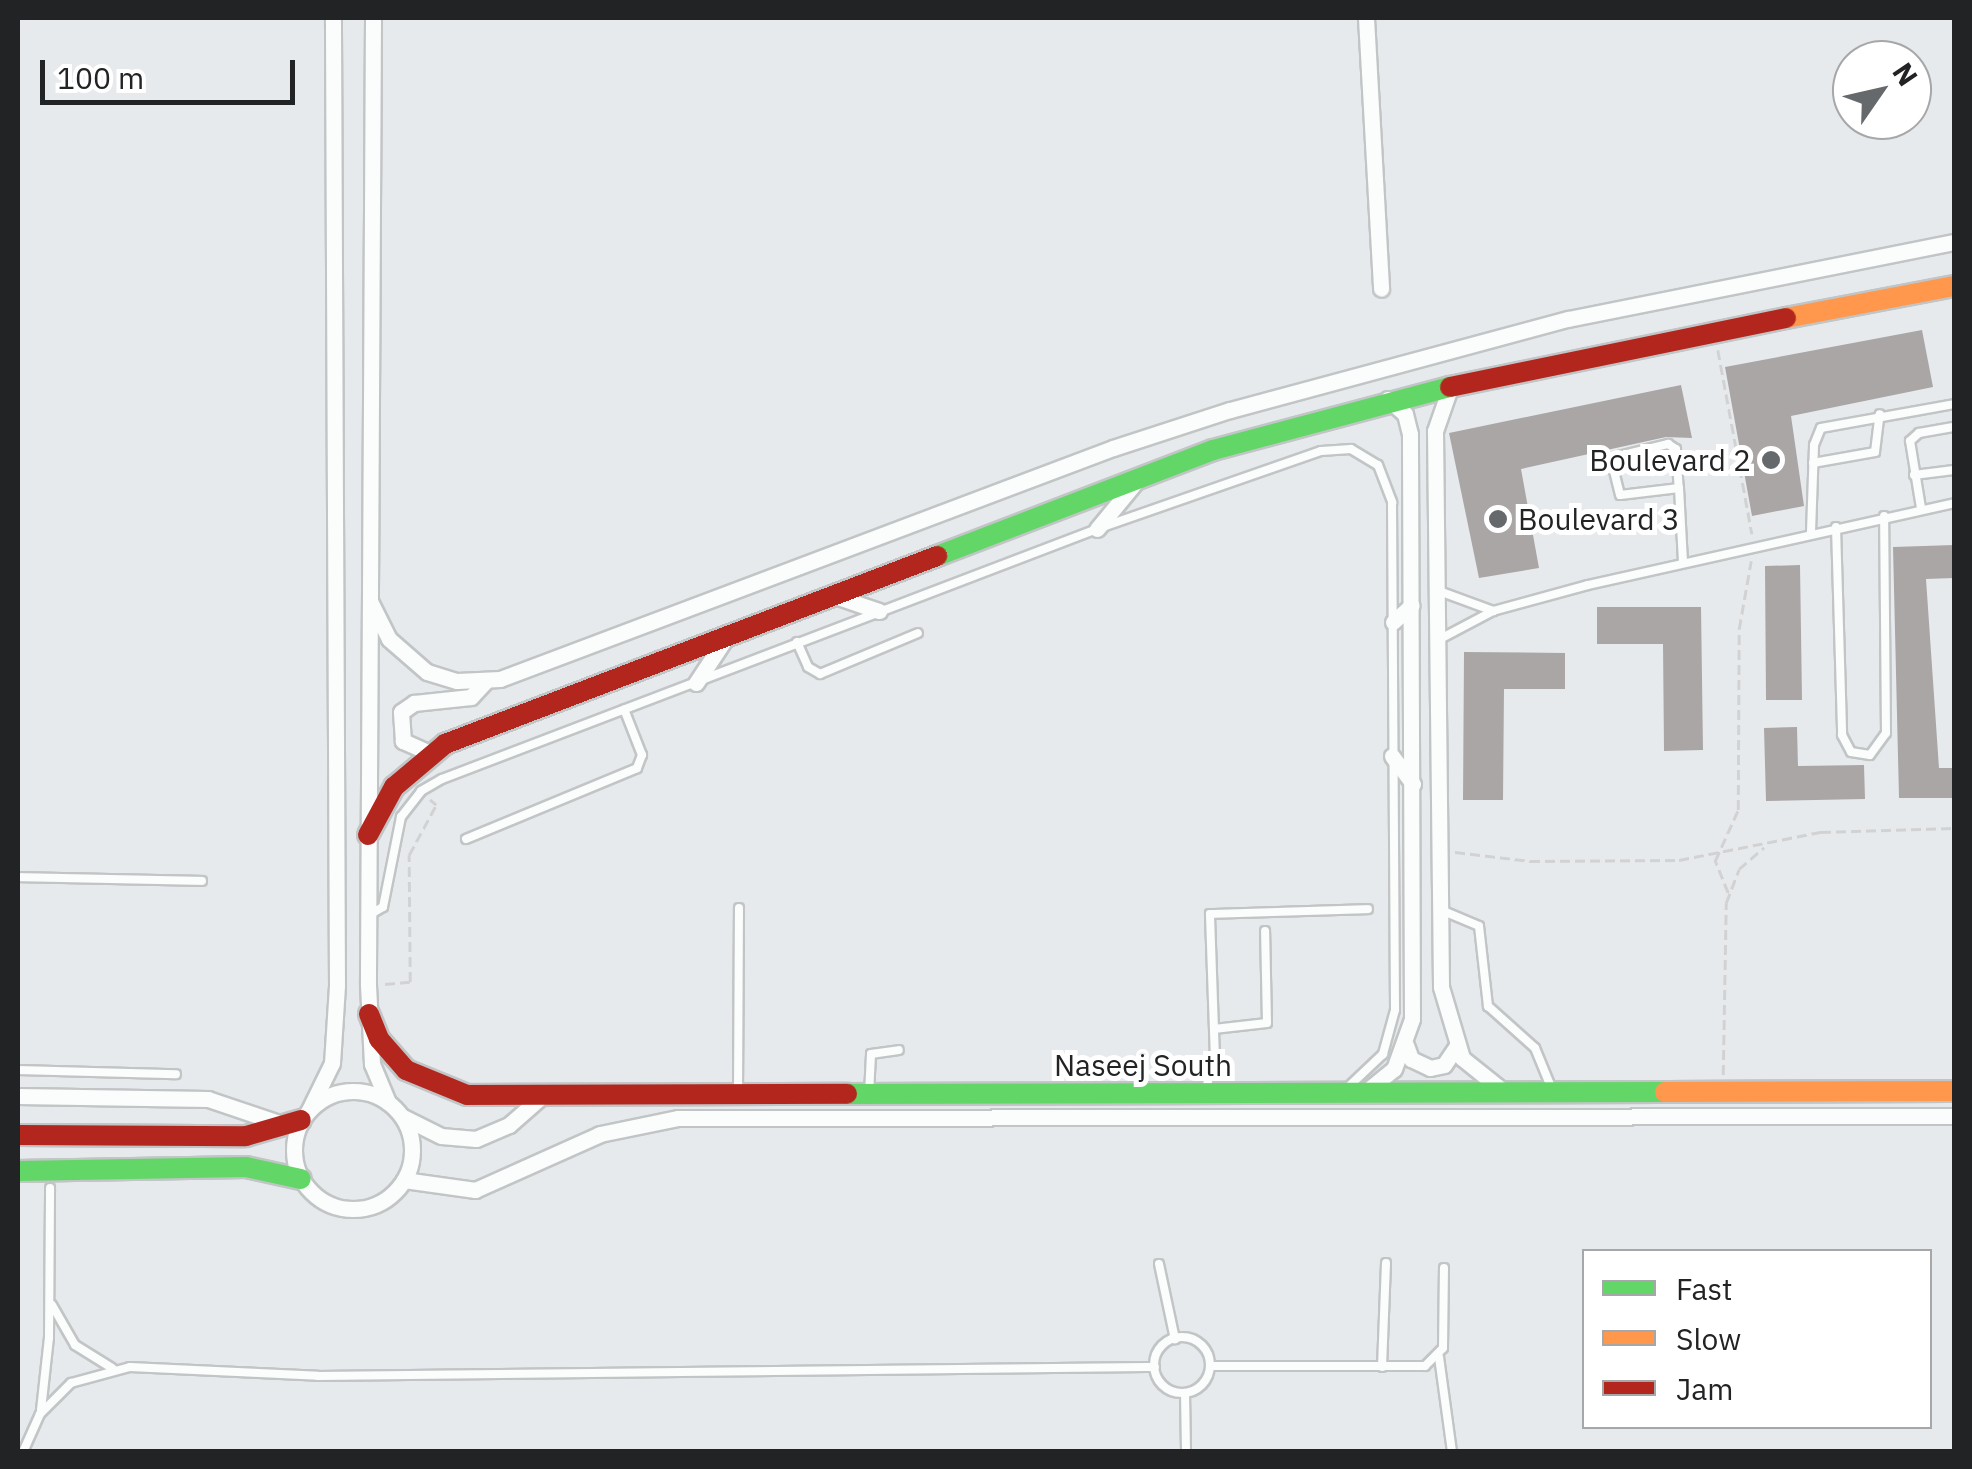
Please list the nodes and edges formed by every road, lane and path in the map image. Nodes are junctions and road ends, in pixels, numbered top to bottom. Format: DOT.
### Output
graph roads {
  1 [pos="333,18"];
  2 [pos="372,18"];
  3 [pos="1366,18"];
  4 [pos="1954,242"];
  5 [pos="1954,286"];
  6 [pos="1381,289"];
  7 [pos="1726,325"];
  8 [pos="1451,385"];
  9 [pos="1388,400"];
  10 [pos="1954,404"];
  11 [pos="1880,414"];
  12 [pos="1408,422"];
  13 [pos="1436,422"];
  14 [pos="1954,427"];
  15 [pos="338,434"];
  16 [pos="372,435"];
  17 [pos="1813,463"];
  18 [pos="1954,470"];
  19 [pos="1914,475"];
  20 [pos="1139,478"];
  21 [pos="1679,488"];
  22 [pos="1954,503"];
  23 [pos="1921,508"];
  24 [pos="1884,516"];
  25 [pos="1836,527"];
  26 [pos="1097,529"];
  27 [pos="1811,532"];
  28 [pos="1754,545"];
  29 [pos="1683,562"];
  30 [pos="1439,592"];
  31 [pos="829,594"];
  32 [pos="371,603"];
  33 [pos="1412,606"];
  34 [pos="1492,611"];
  35 [pos="879,612"];
  36 [pos="1393,622"];
  37 [pos="729,632"];
  38 [pos="918,632"];
  39 [pos="1440,639"];
  40 [pos="798,642"];
  41 [pos="486,681"];
  42 [pos="696,683"];
  43 [pos="624,709"];
  44 [pos="430,753"];
  45 [pos="1392,756"];
  46 [pos="1414,784"];
  47 [pos="421,792"];
  48 [pos="1954,828"];
  49 [pos="368,835"];
  50 [pos="466,840"];
  51 [pos="1770,843"];
  52 [pos="1440,851"];
  53 [pos="1718,854"];
  54 [pos="18,878"];
  55 [pos="202,880"];
  56 [pos="1728,893"];
  57 [pos="739,908"];
  58 [pos="1368,909"];
  59 [pos="1441,910"];
  60 [pos="369,915"];
  61 [pos="1265,931"];
  62 [pos="368,984"];
  63 [pos="369,1014"];
  64 [pos="1214,1029"];
  65 [pos="1406,1045"];
  66 [pos="1456,1047"];
  67 [pos="899,1050"];
  68 [pos="18,1070"];
  69 [pos="176,1074"];
  70 [pos="1954,1091"];
  71 [pos="1723,1092"];
  72 [pos="1339,1093"];
  73 [pos="1204,1094"];
  74 [pos="1364,1094"];
  75 [pos="1512,1094"];
  76 [pos="1557,1094"];
  77 [pos="18,1096"];
  78 [pos="541,1097"];
  79 [pos="738,1097"];
  80 [pos="868,1097"];
  81 [pos="388,1102"];
  82 [pos="402,1116"];
  83 [pos="1954,1116"];
  84 [pos="299,1119"];
  85 [pos="18,1135"];
  86 [pos="18,1171"];
  87 [pos="302,1179"];
  88 [pos="404,1180"];
  89 [pos="50,1188"];
  90 [pos="1386,1263"];
  91 [pos="1159,1264"];
  92 [pos="1444,1268"];
  93 [pos="50,1298"];
  94 [pos="1175,1338"];
  95 [pos="1439,1357"];
  96 [pos="1210,1366"];
  97 [pos="1155,1367"];
  98 [pos="1382,1367"];
  99 [pos="112,1368"];
  100 [pos="1186,1393"];
  101 [pos="40,1414"];
  102 [pos="23,1452"];
  103 [pos="1186,1452"];
  104 [pos="1452,1452"];
  1 -- 15 [label="street"];
  2 -- 16 [label="street"];
  3 -- 6 [label="street"];
  4 -- 41 [label="street"];
  5 -- 7 [label="street"];
  7 -- 8 [label="street"];
  7 -- 28 [label="path"];
  8 -- 9 [label="street"];
  8 -- 13 [label="street"];
  9 -- 12 [label="street"];
  9 -- 20 [label="street"];
  10 -- 11 [label="lane"];
  11 -- 17 [label="lane"];
  11 -- 17 [label="lane"];
  12 -- 13 [label="street"];
  12 -- 33 [label="street"];
  13 -- 30 [label="street"];
  14 -- 19 [label="lane"];
  15 -- 16 [label="street"];
  15 -- 84 [label="street"];
  16 -- 32 [label="street"];
  17 -- 27 [label="lane"];
  18 -- 19 [label="lane"];
  19 -- 23 [label="lane"];
  20 -- 26 [label="street"];
  20 -- 31 [label="street"];
  21 -- 21 [label="lane"];
  21 -- 29 [label="lane"];
  22 -- 23 [label="lane"];
  23 -- 24 [label="lane"];
  24 -- 25 [label="lane"];
  24 -- 25 [label="lane"];
  25 -- 27 [label="lane"];
  26 -- 35 [label="lane"];
  26 -- 36 [label="lane"];
  27 -- 28 [label="lane"];
  28 -- 29 [label="lane"];
  28 -- 53 [label="path"];
  29 -- 34 [label="lane"];
  30 -- 34 [label="lane"];
  30 -- 39 [label="street"];
  31 -- 35 [label="street"];
  31 -- 37 [label="street"];
  32 -- 41 [label="street"];
  32 -- 49 [label="street"];
  33 -- 36 [label="street"];
  33 -- 46 [label="street"];
  34 -- 39 [label="lane"];
  35 -- 40 [label="lane"];
  36 -- 45 [label="lane"];
  37 -- 42 [label="street"];
  37 -- 44 [label="street"];
  38 -- 40 [label="lane"];
  39 -- 52 [label="street"];
  40 -- 42 [label="lane"];
  41 -- 44 [label="street"];
  42 -- 43 [label="lane"];
  43 -- 47 [label="lane"];
  43 -- 50 [label="lane"];
  44 -- 49 [label="street"];
  45 -- 46 [label="street"];
  45 -- 72 [label="lane"];
  46 -- 65 [label="street"];
  47 -- 60 [label="lane"];
  47 -- 62 [label="path"];
  48 -- 51 [label="path"];
  49 -- 60 [label="street"];
  51 -- 53 [label="path"];
  51 -- 56 [label="path"];
  52 -- 53 [label="path"];
  52 -- 59 [label="street"];
  53 -- 56 [label="path"];
  54 -- 55 [label="lane"];
  56 -- 71 [label="path"];
  57 -- 79 [label="lane"];
  58 -- 64 [label="lane"];
  59 -- 66 [label="street"];
  59 -- 76 [label="lane"];
  60 -- 62 [label="street"];
  61 -- 64 [label="lane"];
  62 -- 63 [label="street"];
  63 -- 78 [label="street, Naseej South"];
  63 -- 81 [label="street"];
  64 -- 73 [label="lane"];
  65 -- 66 [label="street"];
  65 -- 74 [label="street"];
  66 -- 75 [label="street"];
  67 -- 80 [label="lane"];
  68 -- 69 [label="lane"];
  70 -- 71 [label="street, Naseej South"];
  71 -- 76 [label="street, Naseej South"];
  72 -- 73 [label="street, Naseej South"];
  72 -- 74 [label="street, Naseej South"];
  73 -- 80 [label="street, Naseej South"];
  74 -- 75 [label="street, Naseej South"];
  75 -- 76 [label="street, Naseej South"];
  77 -- 84 [label="street"];
  78 -- 79 [label="street, Naseej South"];
  78 -- 82 [label="street"];
  79 -- 80 [label="street, Naseej South"];
  81 -- 82 [label="street"];
  81 -- 84 [label="street"];
  82 -- 88 [label="street"];
  83 -- 88 [label="street"];
  84 -- 85 [label="street"];
  84 -- 87 [label="street"];
  86 -- 87 [label="street"];
  87 -- 88 [label="street"];
  89 -- 93 [label="lane"];
  90 -- 98 [label="lane"];
  91 -- 94 [label="lane"];
  92 -- 95 [label="lane"];
  93 -- 99 [label="lane"];
  93 -- 101 [label="lane"];
  94 -- 96 [label="lane"];
  94 -- 97 [label="lane"];
  95 -- 98 [label="lane"];
  95 -- 104 [label="lane"];
  96 -- 98 [label="lane"];
  96 -- 100 [label="lane"];
  97 -- 99 [label="lane"];
  97 -- 100 [label="lane"];
  99 -- 101 [label="lane"];
  100 -- 103 [label="lane"];
  101 -- 102 [label="lane"];
}
